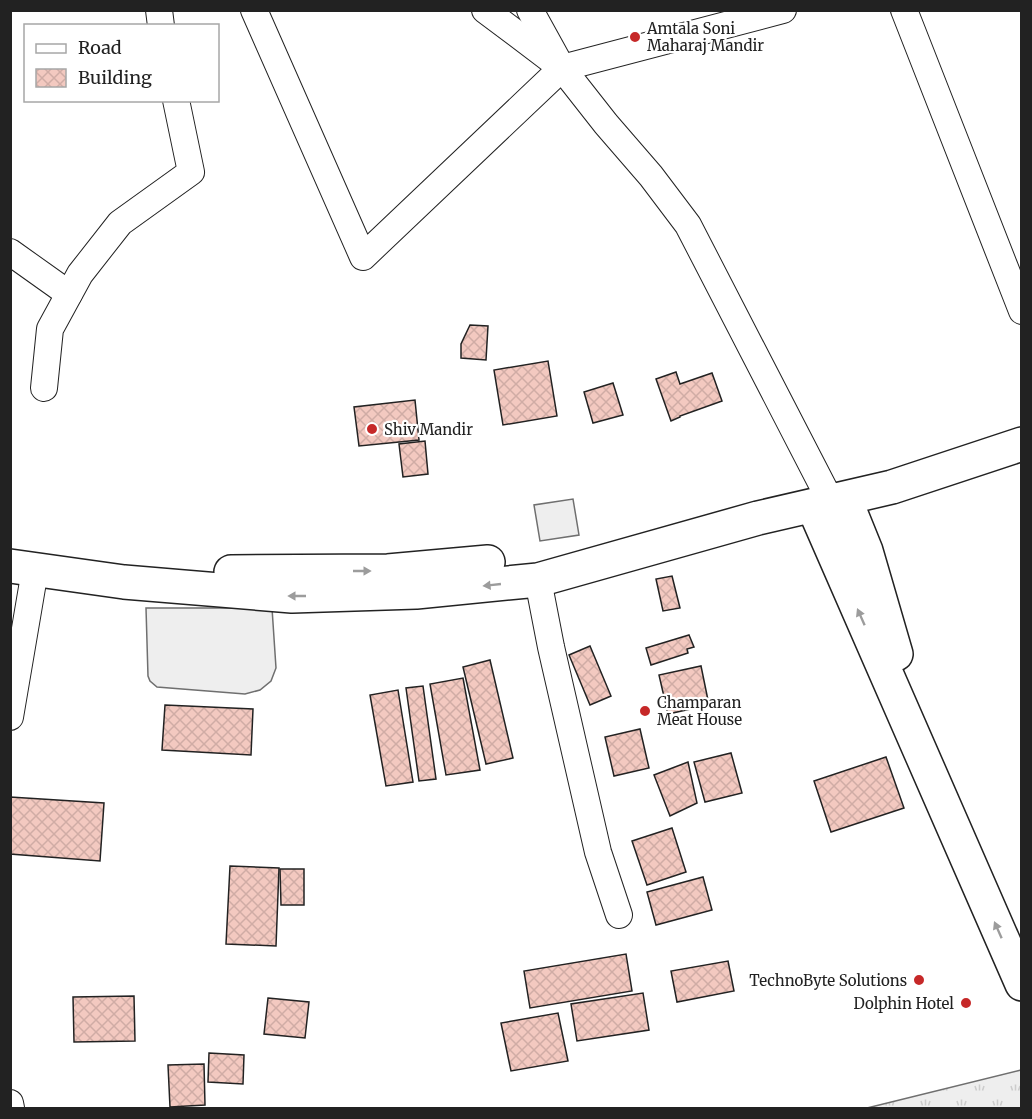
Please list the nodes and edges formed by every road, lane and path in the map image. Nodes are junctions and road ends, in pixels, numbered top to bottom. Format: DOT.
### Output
graph roads {
  1 [pos="254,10"];
  2 [pos="485,10"];
  3 [pos="530,10"];
  4 [pos="783,10"];
  5 [pos="904,10"];
  6 [pos="562,69"];
  7 [pos="176,102"];
  8 [pos="10,252"];
  9 [pos="69,294"];
  10 [pos="1022,311"];
  11 [pos="44,388"];
  12 [pos="1022,444"];
  13 [pos="892,487"];
  14 [pos="830,502"];
  15 [pos="866,551"];
  16 [pos="630,554"];
  17 [pos="19,562"];
  18 [pos="538,580"];
  19 [pos="10,717"];
  20 [pos="938,794"];
  21 [pos="619,915"];
  22 [pos="1022,984"];
  23 [pos="10,1103"];
  24 [pos="11,1108"];
  1 -- 6 [label="street"];
  2 -- 6 [label="street"];
  3 -- 6 [label="street"];
  4 -- 6 [label="street"];
  5 -- 10 [label="street"];
  6 -- 14 [label="street"];
  7 -- 9 [label="street"];
  8 -- 9 [label="street"];
  9 -- 11 [label="street"];
  12 -- 13 [label="main road"];
  13 -- 14 [label="main road"];
  13 -- 15 [label="main road"];
  14 -- 15 [label="main road"];
  14 -- 16 [label="main road"];
  20 -- 14 [label="main road, one-way"];
  15 -- 20 [label="main road"];
  17 -- 16 [label="main road, one-way"];
  16 -- 18 [label="main road"];
  18 -- 17 [label="main road, one-way"];
  17 -- 19 [label="street"];
  18 -- 21 [label="street"];
  22 -- 20 [label="main road, one-way"];
  23 -- 24 [label="street"];
}
